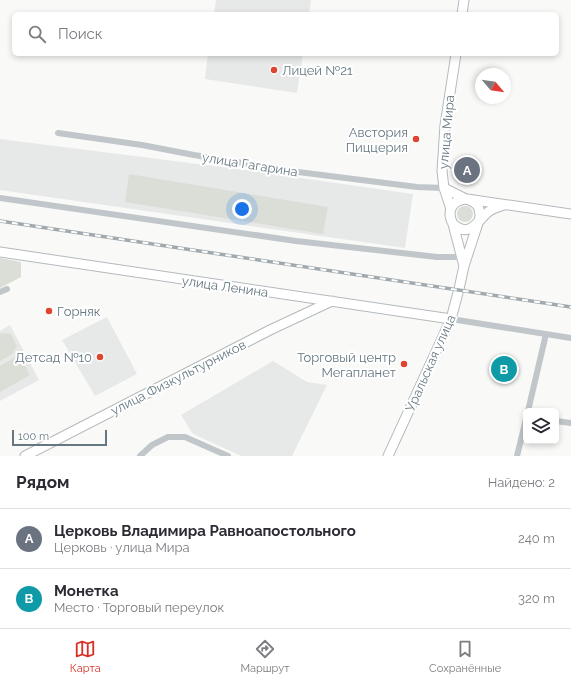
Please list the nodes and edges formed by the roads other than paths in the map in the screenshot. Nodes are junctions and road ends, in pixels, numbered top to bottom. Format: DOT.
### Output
graph roads {
  1 [pos="464,0"];
  2 [pos="462,12"];
  3 [pos="456,56"];
  4 [pos="58,133"];
  5 [pos="444,188"];
  6 [pos="0,198"];
  7 [pos="467,199"];
  8 [pos="504,204"];
  9 [pos="451,209"];
  10 [pos="571,214"];
  11 [pos="478,222"];
  12 [pos="453,224"];
  13 [pos="0,252"];
  14 [pos="461,257"];
  15 [pos="464,266"];
  16 [pos="7,289"];
  17 [pos="0,292"];
  18 [pos="332,301"];
  19 [pos="451,319"];
  20 [pos="546,334"];
  21 [pos="571,338"];
  22 [pos="529,408"];
  23 [pos="559,421"];
  24 [pos="571,423"];
  25 [pos="523,431"];
  26 [pos="25,456"];
  27 [pos="140,456"];
  28 [pos="228,456"];
  29 [pos="388,456"];
  30 [pos="517,456"];
  1 -- 2 [label="street"];
  3 -- 5 [label="street, улица Мира"];
  4 -- 5 [label="street, улица Гагарина"];
  5 -- 7 [label="street"];
  5 -- 9 [label="street, улица Мира"];
  6 -- 14 [label="street"];
  7 -- 8 [label="street"];
  7 -- 9 [label="street"];
  7 -- 11 [label="street"];
  8 -- 10 [label="street"];
  8 -- 11 [label="street"];
  9 -- 12 [label="street"];
  11 -- 12 [label="street"];
  11 -- 15 [label="street, Уральская улица"];
  12 -- 14 [label="street"];
  13 -- 18 [label="street, улица Ленина"];
  14 -- 15 [label="street"];
  15 -- 19 [label="street, Уральская улица"];
  16 -- 17 [label="street"];
  18 -- 19 [label="street, улица Ленина"];
  18 -- 26 [label="street, улица Физкультурников"];
  19 -- 20 [label="street"];
  19 -- 29 [label="street, Уральская улица"];
  20 -- 21 [label="street"];
  20 -- 22 [label="street"];
  23 -- 24 [label="street"];
  25 -- 30 [label="street"];
  27 -- 28 [label="street"];
}
